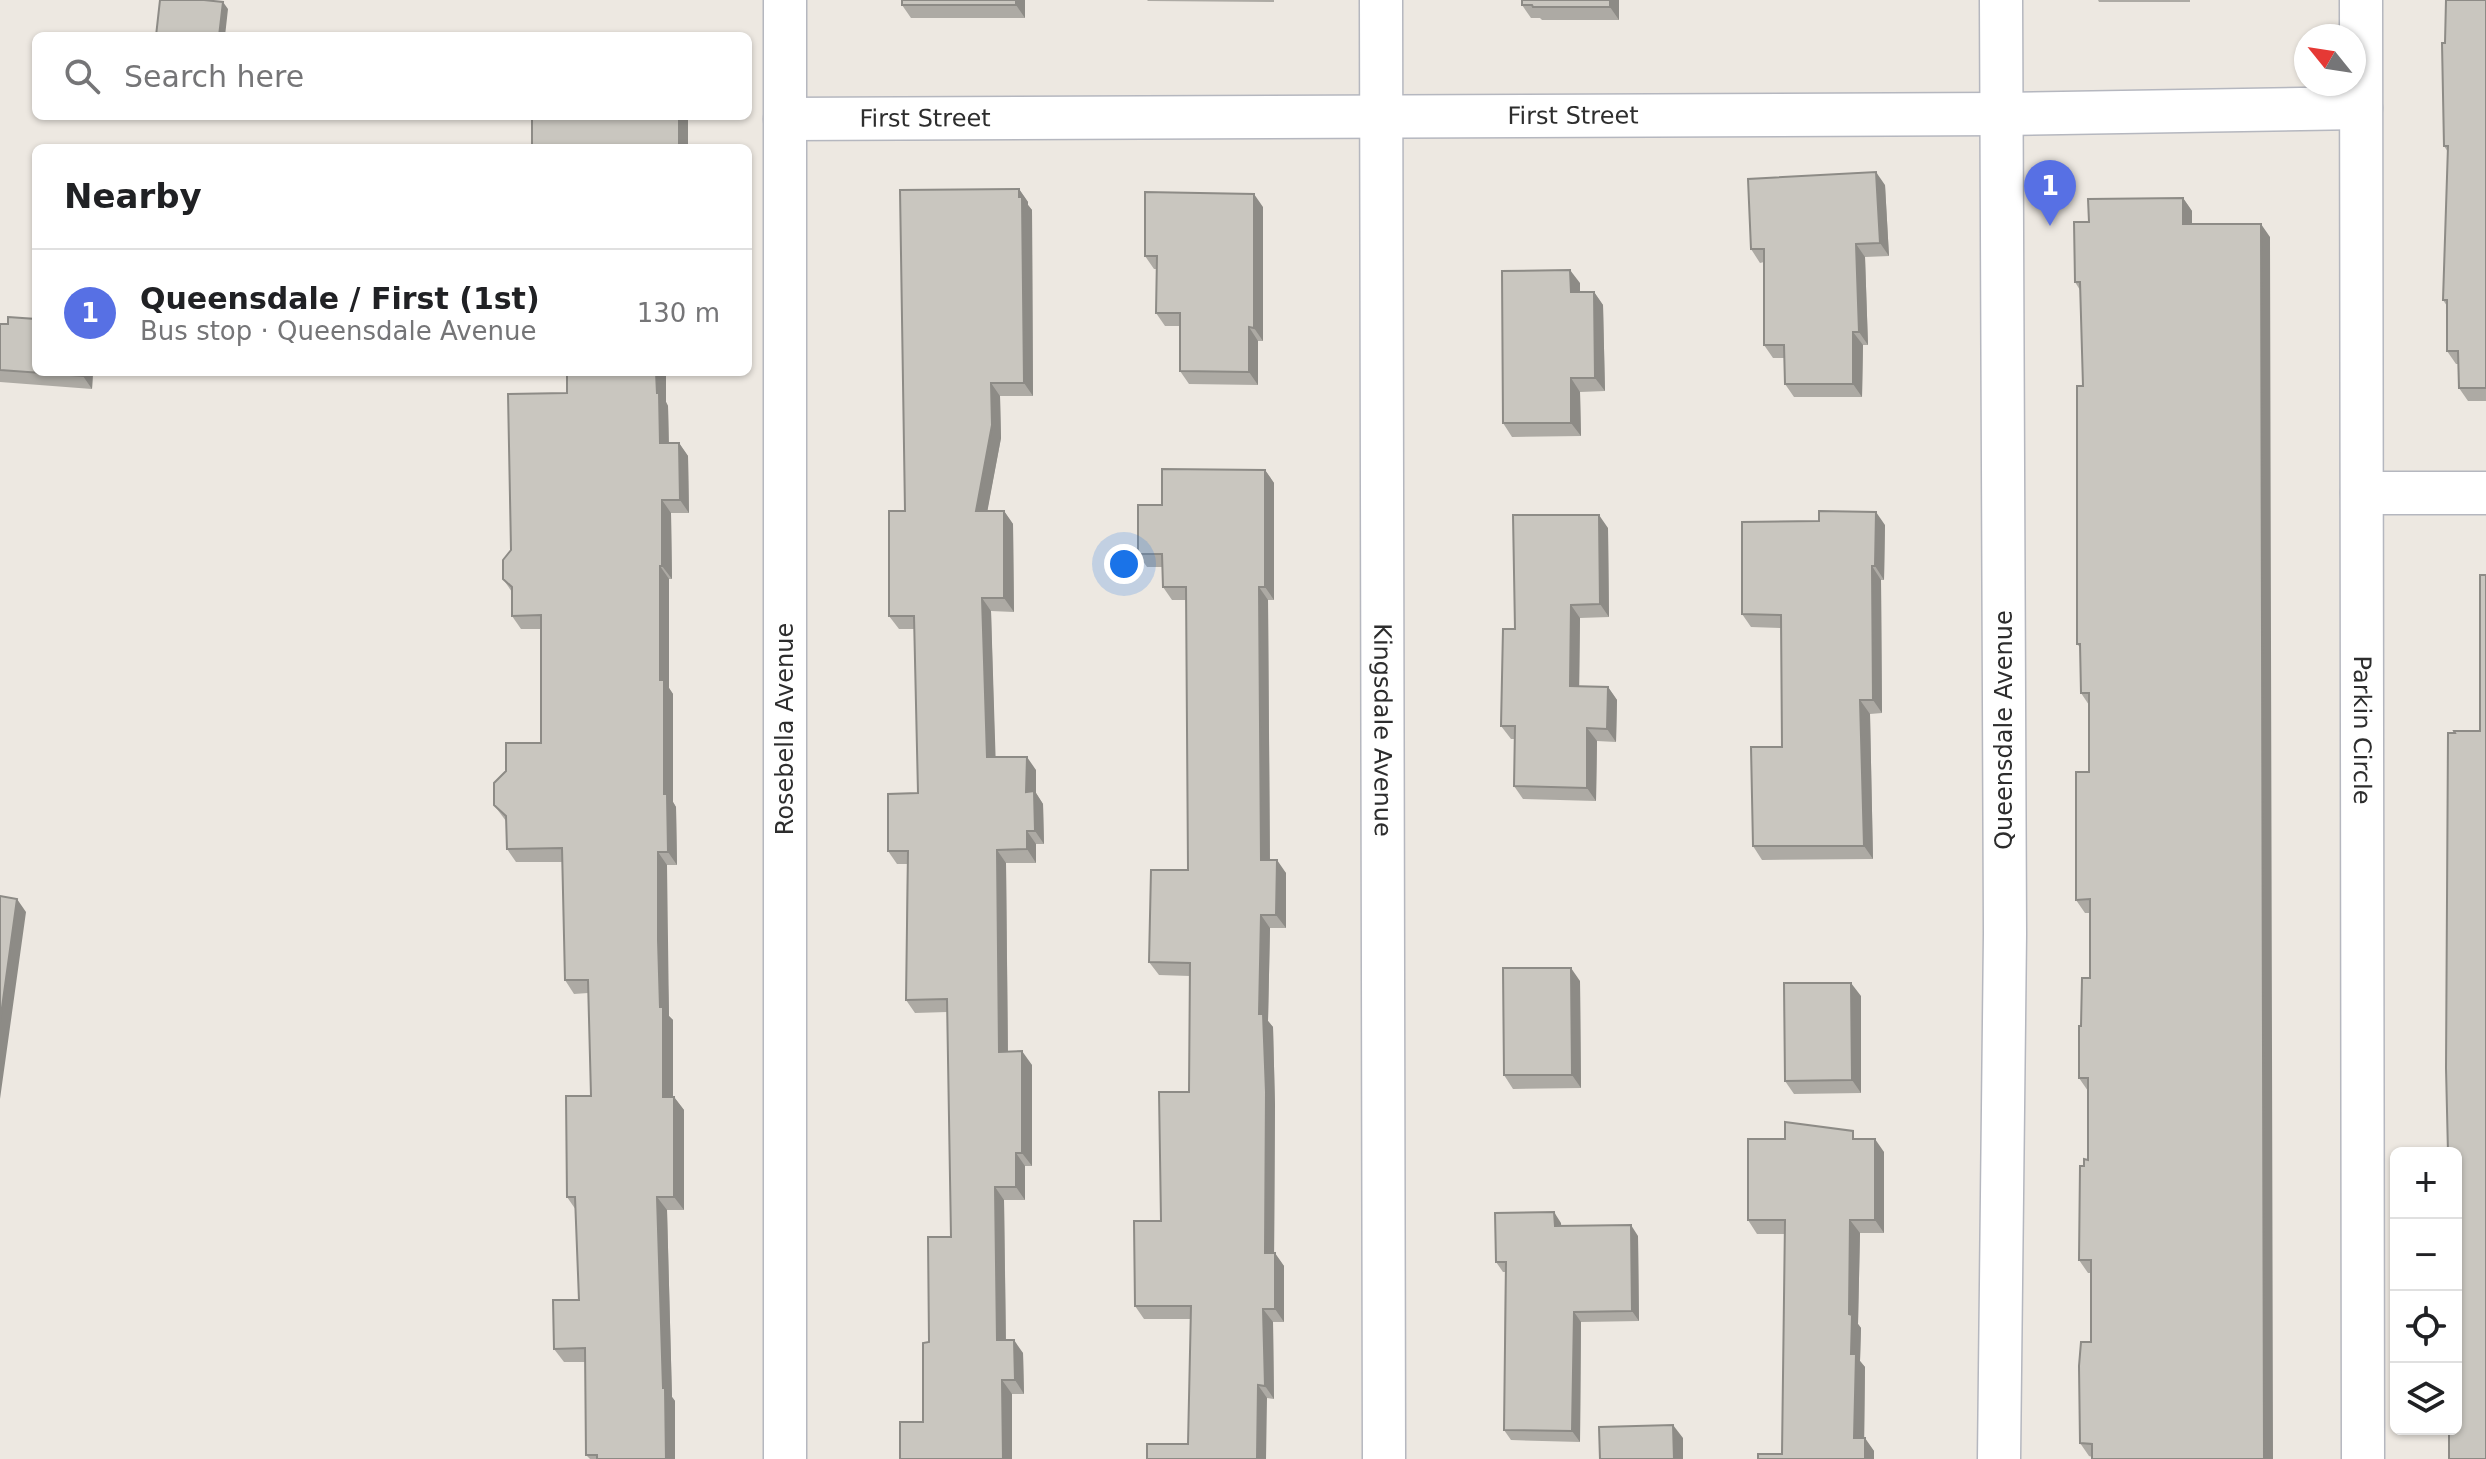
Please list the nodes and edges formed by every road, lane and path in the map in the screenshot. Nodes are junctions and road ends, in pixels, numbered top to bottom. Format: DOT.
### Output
graph roads {
  1 [pos="785,0"];
  2 [pos="1381,0"];
  3 [pos="2001,0"];
  4 [pos="2361,0"];
  5 [pos="2361,108"];
  6 [pos="2002,114"];
  7 [pos="1382,117"];
  8 [pos="785,119"];
  9 [pos="2362,493"];
  10 [pos="2486,493"];
  11 [pos="785,1459"];
  12 [pos="1384,1459"];
  13 [pos="1999,1459"];
  14 [pos="2363,1459"];
  1 -- 8 [label="street, Rosebella Avenue"];
  2 -- 7 [label="street, Kingsdale Avenue"];
  3 -- 6 [label="street, Queensdale Avenue"];
  4 -- 5 [label="street, Parkin Circle"];
  5 -- 6 [label="street, First Street"];
  5 -- 9 [label="street, Parkin Circle"];
  6 -- 7 [label="street, First Street"];
  6 -- 13 [label="street, Queensdale Avenue"];
  7 -- 8 [label="street, First Street"];
  7 -- 12 [label="street, Kingsdale Avenue"];
  8 -- 11 [label="street, Rosebella Avenue"];
  9 -- 10 [label="street"];
  9 -- 14 [label="street, Parkin Circle"];
}
